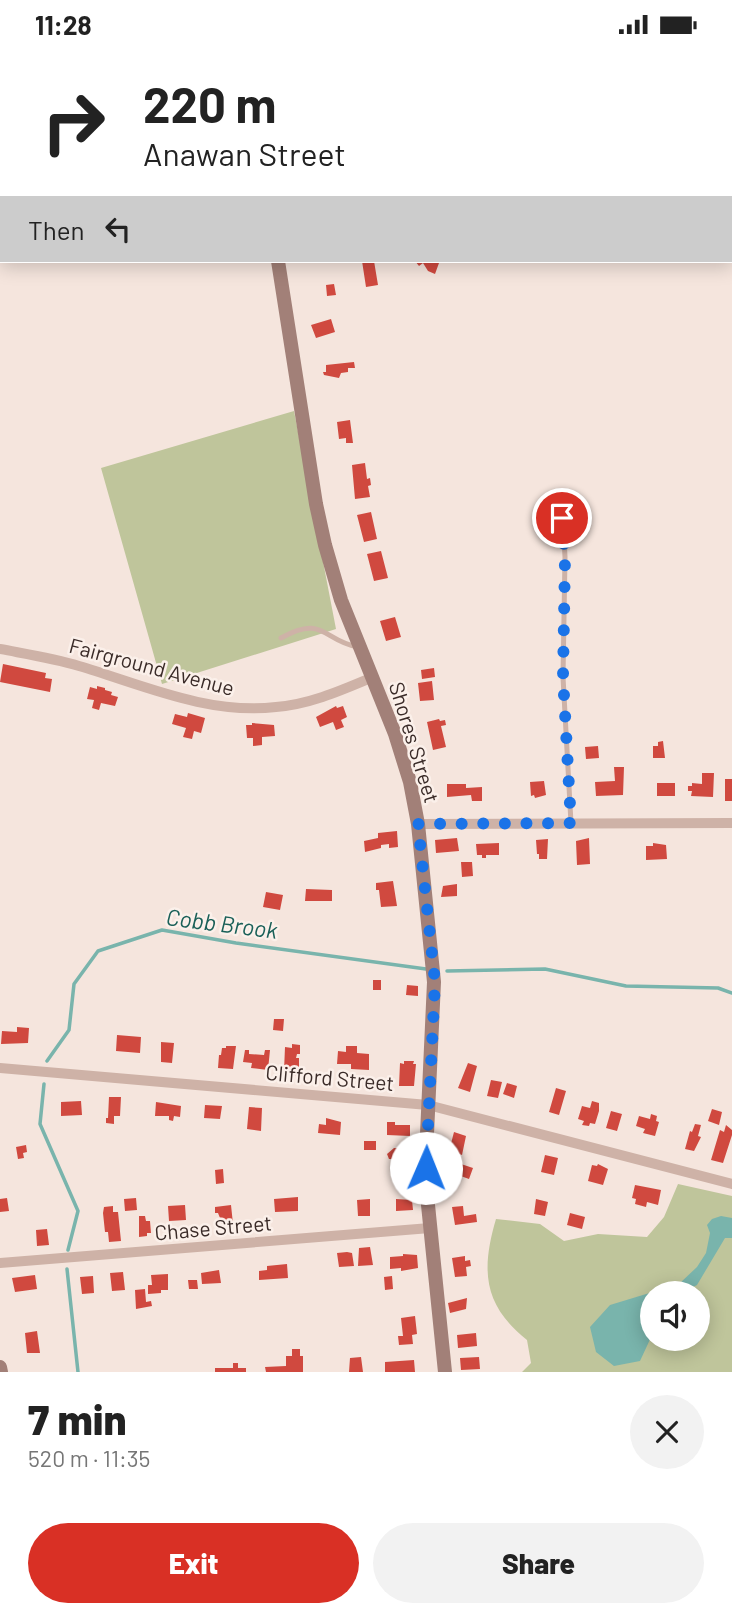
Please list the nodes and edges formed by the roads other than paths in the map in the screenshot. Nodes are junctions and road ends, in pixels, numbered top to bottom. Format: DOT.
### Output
graph roads {
  1 [pos="278,263"];
  2 [pos="562,518"];
  3 [pos="281,638"];
  4 [pos="361,647"];
  5 [pos="0,649"];
  6 [pos="373,677"];
  7 [pos="571,823"];
  8 [pos="732,823"];
  9 [pos="418,824"];
  10 [pos="0,1068"];
  11 [pos="429,1105"];
  12 [pos="732,1184"];
  13 [pos="430,1228"];
  14 [pos="0,1263"];
  15 [pos="0,1367"];
  16 [pos="1,1372"];
  17 [pos="445,1372"];
  1 -- 4 [label="street, Shores Street"];
  2 -- 7 [label="lane"];
  3 -- 4 [label="lane"];
  4 -- 6 [label="street, Shores Street"];
  5 -- 6 [label="street, Fairground Avenue"];
  6 -- 9 [label="street, Shores Street"];
  7 -- 8 [label="street"];
  7 -- 9 [label="street"];
  9 -- 11 [label="street, Shores Street"];
  10 -- 11 [label="street, Clifford Street"];
  11 -- 12 [label="street, Clifford Street"];
  11 -- 13 [label="street, Shores Street"];
  13 -- 14 [label="street, Chase Street"];
  13 -- 17 [label="street, Shores Street"];
  15 -- 16 [label="street"];
}
